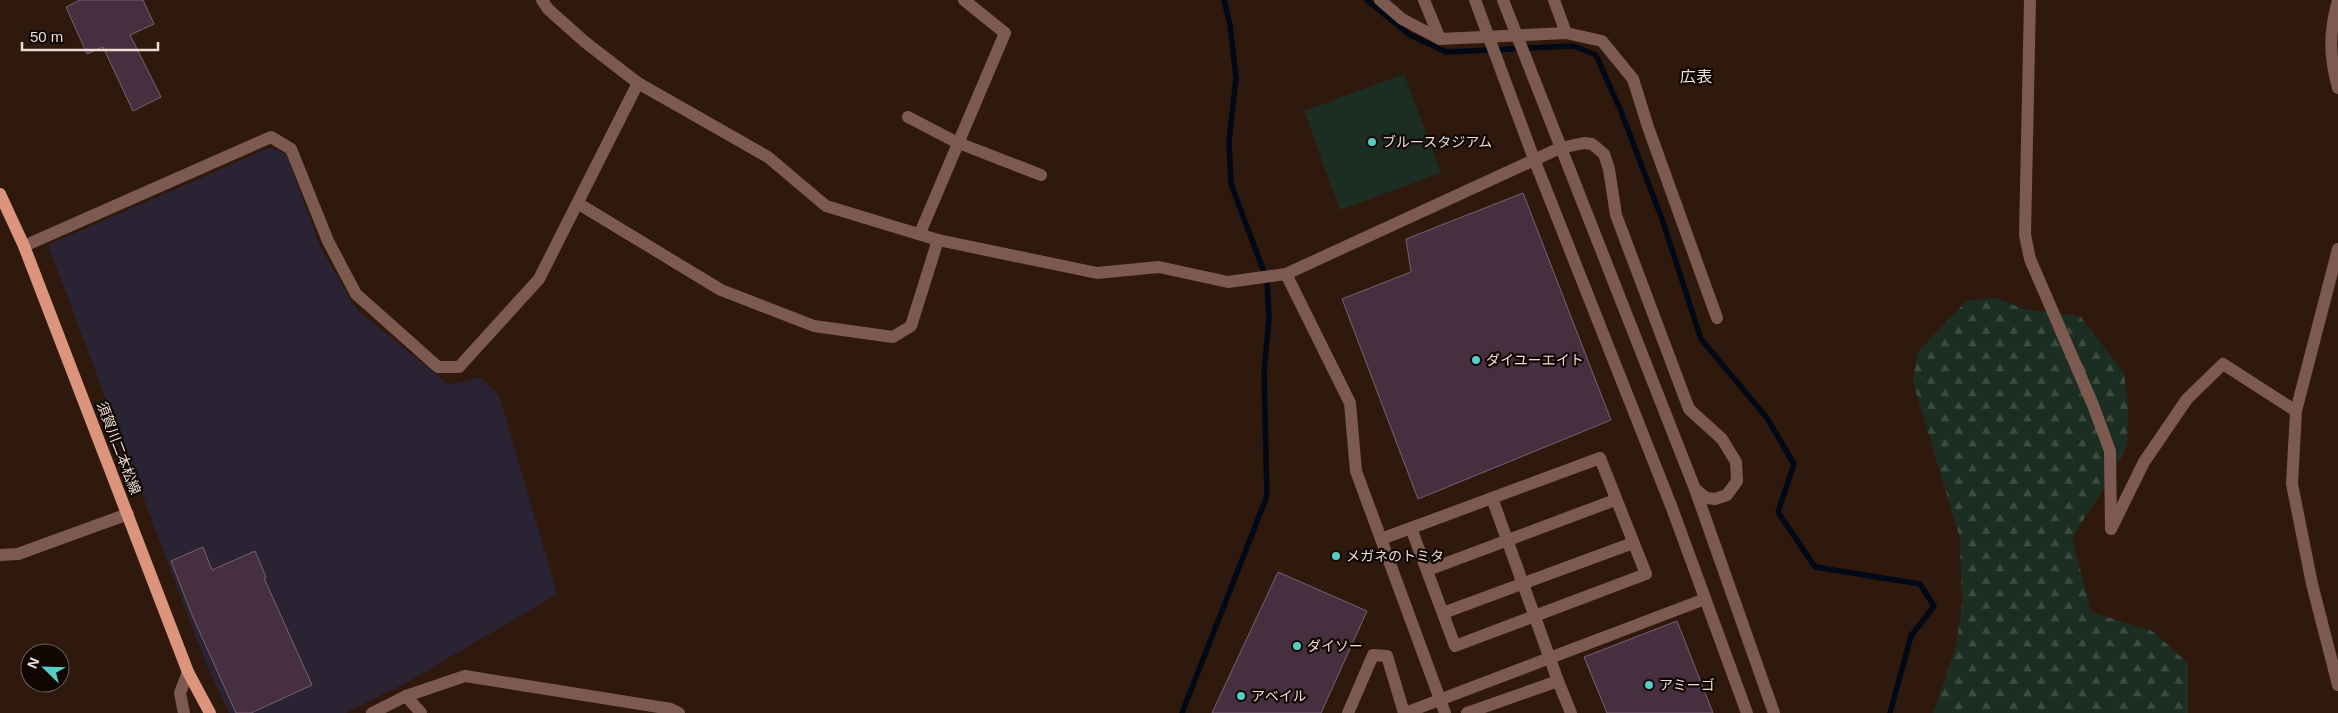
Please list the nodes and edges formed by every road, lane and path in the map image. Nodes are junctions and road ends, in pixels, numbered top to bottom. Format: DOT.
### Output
graph roads {
  1 [pos="542,0"];
  2 [pos="964,0"];
  3 [pos="1380,0"];
  4 [pos="1424,0"];
  5 [pos="1475,0"];
  6 [pos="1503,0"];
  7 [pos="1554,0"];
  8 [pos="2030,0"];
  9 [pos="2338,0"];
  10 [pos="1566,33"];
  11 [pos="1440,39"];
  12 [pos="638,83"];
  13 [pos="2338,88"];
  14 [pos="908,116"];
  15 [pos="956,142"];
  16 [pos="1560,148"];
  17 [pos="1534,159"];
  18 [pos="1041,175"];
  19 [pos="0,194"];
  20 [pos="579,204"];
  21 [pos="920,233"];
  22 [pos="938,240"];
  23 [pos="24,246"];
  24 [pos="2338,249"];
  25 [pos="1286,274"];
  26 [pos="1717,318"];
  27 [pos="2296,411"];
  28 [pos="1695,489"];
  29 [pos="1492,498"];
  30 [pos="1615,500"];
  31 [pos="128,514"];
  32 [pos="1411,528"];
  33 [pos="1381,539"];
  34 [pos="1508,540"];
  35 [pos="1633,543"];
  36 [pos="0,555"];
  37 [pos="1428,570"];
  38 [pos="1523,584"];
  39 [pos="1705,599"];
  40 [pos="1443,613"];
  41 [pos="1535,617"];
  42 [pos="1550,658"];
  43 [pos="188,672"];
  44 [pos="1558,681"];
  45 [pos="2338,685"];
  46 [pos="406,696"];
  47 [pos="1440,700"];
  48 [pos="184,713"];
  49 [pos="210,713"];
  50 [pos="372,713"];
  51 [pos="421,713"];
  52 [pos="679,713"];
  53 [pos="1348,713"];
  54 [pos="1404,713"];
  55 [pos="1445,713"];
  56 [pos="1467,713"];
  57 [pos="1571,713"];
  58 [pos="1747,713"];
  59 [pos="1774,713"];
  1 -- 12 [label="street"];
  2 -- 15 [label="street"];
  3 -- 11 [label="street"];
  4 -- 11 [label="street"];
  5 -- 17 [label="street"];
  6 -- 16 [label="street"];
  7 -- 10 [label="street"];
  8 -- 27 [label="street"];
  9 -- 13 [label="street"];
  10 -- 11 [label="street"];
  10 -- 26 [label="street"];
  12 -- 20 [label="street"];
  12 -- 21 [label="street"];
  14 -- 15 [label="street"];
  15 -- 18 [label="street"];
  15 -- 21 [label="street"];
  16 -- 17 [label="street"];
  16 -- 28 [label="street"];
  16 -- 28 [label="street"];
  17 -- 25 [label="street"];
  17 -- 39 [label="street"];
  19 -- 23 [label="main road, 須賀川二本松線"];
  20 -- 22 [label="street"];
  20 -- 23 [label="street"];
  21 -- 22 [label="street"];
  22 -- 25 [label="street"];
  23 -- 31 [label="main road, 須賀川二本松線"];
  24 -- 27 [label="street"];
  25 -- 33 [label="street"];
  27 -- 45 [label="street"];
  28 -- 59 [label="street"];
  29 -- 30 [label="street"];
  29 -- 32 [label="street"];
  29 -- 34 [label="street"];
  30 -- 34 [label="street"];
  30 -- 35 [label="street"];
  31 -- 36 [label="street"];
  31 -- 43 [label="main road, 須賀川二本松線"];
  32 -- 33 [label="street"];
  32 -- 37 [label="street"];
  33 -- 47 [label="street"];
  34 -- 37 [label="street"];
  34 -- 38 [label="street"];
  35 -- 38 [label="street"];
  35 -- 41 [label="street"];
  37 -- 40 [label="street"];
  38 -- 40 [label="street"];
  38 -- 41 [label="street"];
  39 -- 42 [label="street"];
  39 -- 58 [label="street"];
  40 -- 41 [label="street"];
  41 -- 42 [label="street"];
  42 -- 44 [label="street"];
  42 -- 47 [label="street"];
  43 -- 48 [label="street"];
  43 -- 49 [label="main road, 須賀川二本松線"];
  44 -- 56 [label="street"];
  44 -- 57 [label="street"];
  46 -- 50 [label="street"];
  46 -- 51 [label="street"];
  46 -- 52 [label="street"];
  47 -- 54 [label="street"];
  47 -- 55 [label="street"];
  53 -- 54 [label="street"];
}
